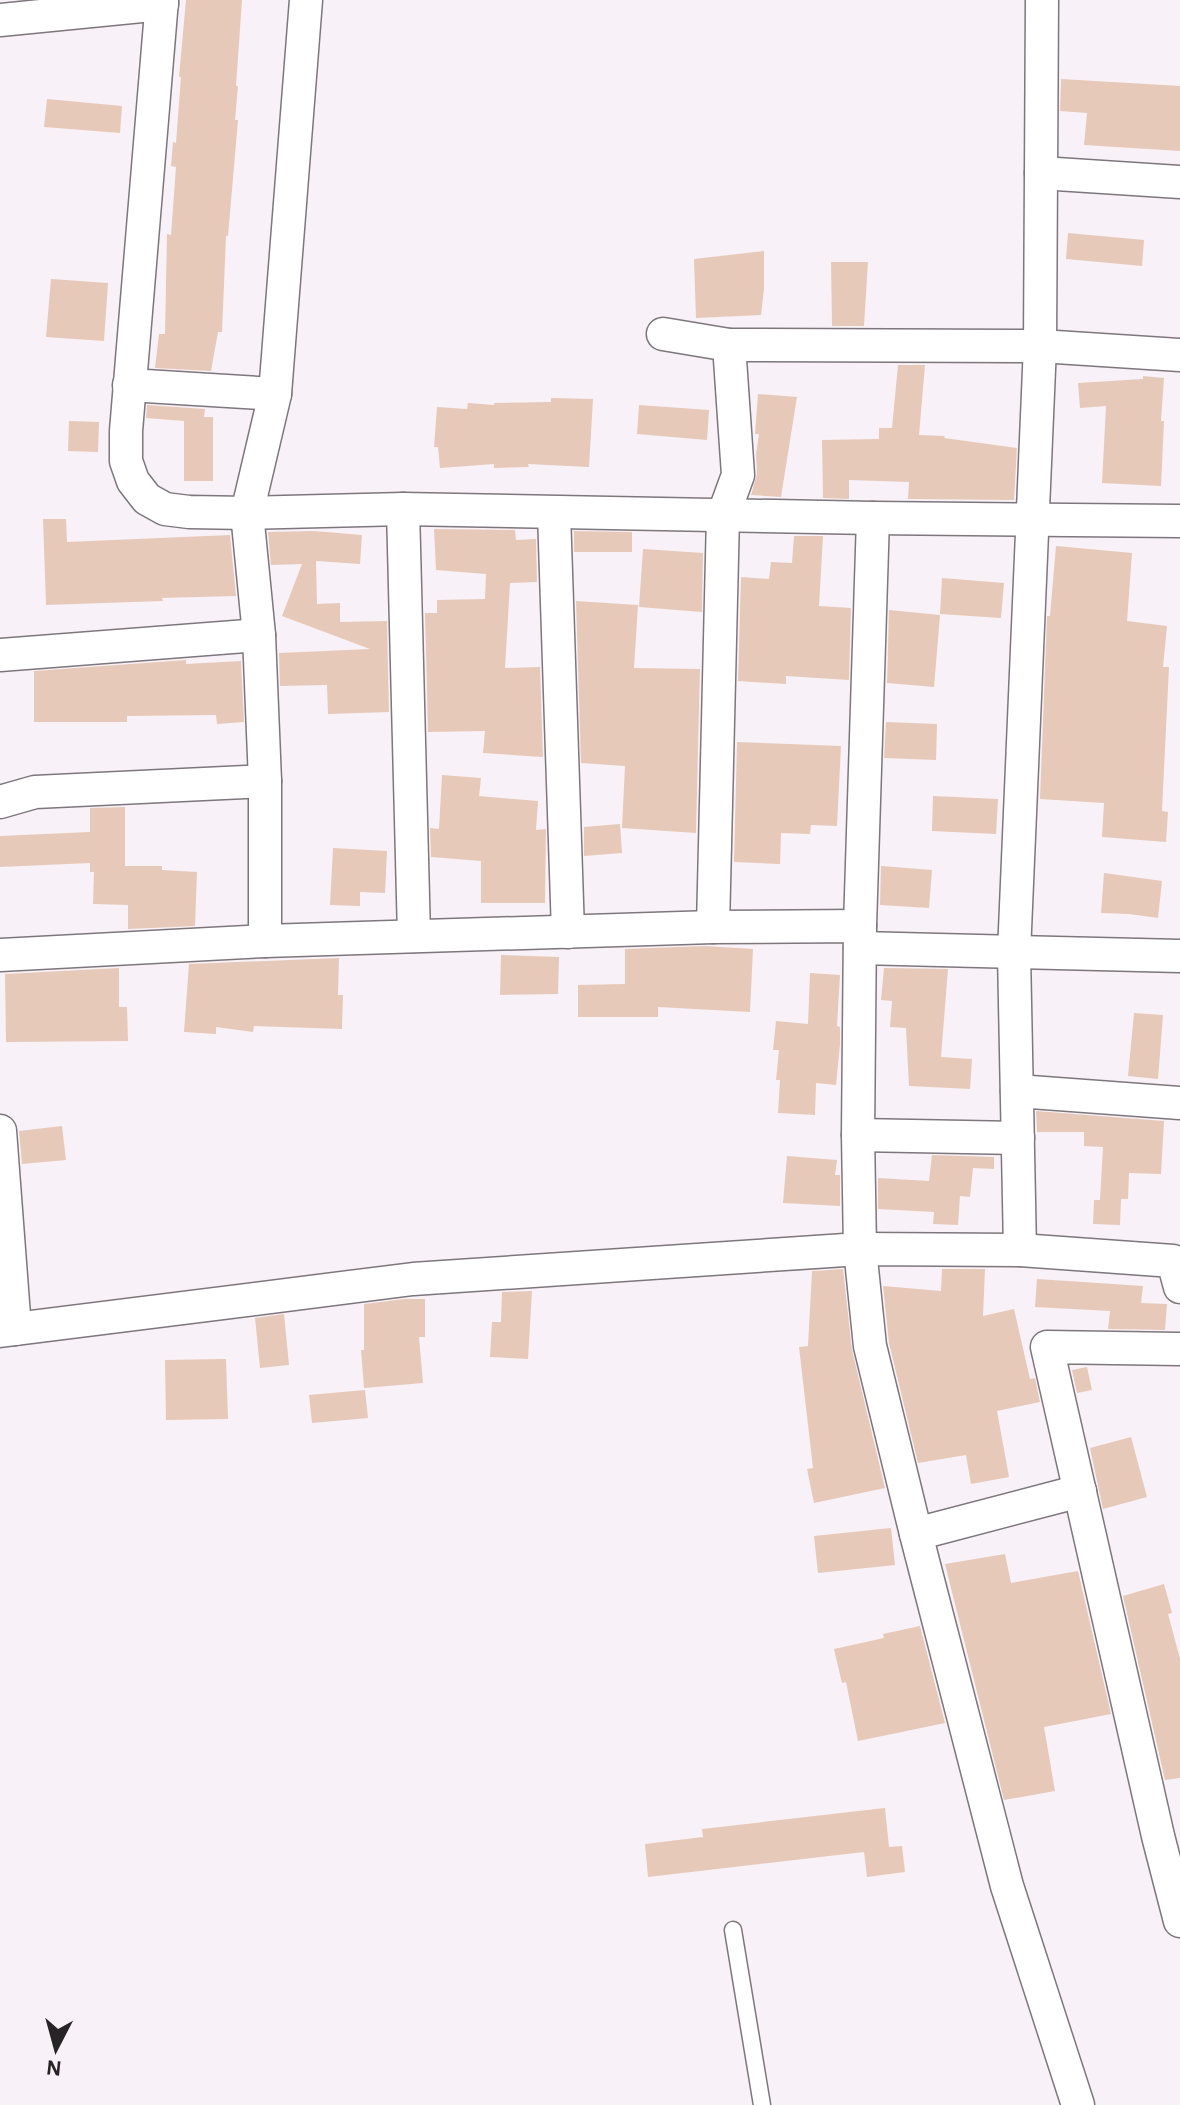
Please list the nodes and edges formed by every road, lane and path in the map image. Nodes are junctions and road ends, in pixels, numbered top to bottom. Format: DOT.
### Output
graph roads {
  1 [pos="306,0"];
  2 [pos="1042,0"];
  3 [pos="162,2"];
  4 [pos="0,20"];
  5 [pos="1041,173"];
  6 [pos="1180,182"];
  7 [pos="663,334"];
  8 [pos="729,345"];
  9 [pos="1040,346"];
  10 [pos="1180,355"];
  11 [pos="129,385"];
  12 [pos="275,394"];
  13 [pos="403,509"];
  14 [pos="247,513"];
  15 [pos="554,513"];
  16 [pos="723,516"];
  17 [pos="873,518"];
  18 [pos="1032,520"];
  19 [pos="1180,521"];
  20 [pos="259,635"];
  21 [pos="0,655"];
  22 [pos="265,781"];
  23 [pos="0,802"];
  24 [pos="713,927"];
  25 [pos="568,932"];
  26 [pos="414,936"];
  27 [pos="860,937"];
  28 [pos="265,941"];
  29 [pos="1014,953"];
  30 [pos="0,955"];
  31 [pos="1180,956"];
  32 [pos="1017,1091"];
  33 [pos="1180,1103"];
  34 [pos="0,1131"];
  35 [pos="858,1135"];
  36 [pos="1018,1138"];
  37 [pos="860,1249"];
  38 [pos="1020,1250"];
  39 [pos="1178,1270"];
  40 [pos="7,1330"];
  41 [pos="1180,1349"];
  42 [pos="1080,1491"];
  43 [pos="916,1534"];
  44 [pos="1180,1921"];
  45 [pos="733,1930"];
  46 [pos="762,2105"];
  47 [pos="1078,2105"];
  1 -- 12 [label="street"];
  2 -- 5 [label="street"];
  3 -- 4 [label="street"];
  3 -- 11 [label="street"];
  5 -- 6 [label="street"];
  5 -- 9 [label="street"];
  7 -- 8 [label="street"];
  8 -- 9 [label="street"];
  8 -- 16 [label="street"];
  9 -- 10 [label="street"];
  9 -- 18 [label="street"];
  11 -- 12 [label="street"];
  11 -- 14 [label="street"];
  12 -- 14 [label="street"];
  13 -- 14 [label="street"];
  13 -- 15 [label="street"];
  13 -- 26 [label="street"];
  14 -- 20 [label="street"];
  15 -- 16 [label="street"];
  15 -- 25 [label="street"];
  16 -- 17 [label="street"];
  16 -- 24 [label="street"];
  17 -- 18 [label="street"];
  17 -- 27 [label="street"];
  18 -- 19 [label="street"];
  18 -- 29 [label="street"];
  20 -- 21 [label="street"];
  20 -- 22 [label="street"];
  22 -- 23 [label="street"];
  22 -- 28 [label="street"];
  24 -- 25 [label="street"];
  24 -- 27 [label="street"];
  25 -- 26 [label="street"];
  26 -- 28 [label="street"];
  27 -- 29 [label="street"];
  27 -- 35 [label="street"];
  28 -- 30 [label="street"];
  29 -- 31 [label="street"];
  29 -- 32 [label="street"];
  32 -- 33 [label="street"];
  32 -- 36 [label="street"];
  34 -- 40 [label="street"];
  35 -- 36 [label="street"];
  35 -- 37 [label="street"];
  36 -- 38 [label="street"];
  37 -- 38 [label="street"];
  37 -- 40 [label="street"];
  37 -- 43 [label="street"];
  38 -- 39 [label="street"];
  41 -- 42 [label="street"];
  42 -- 43 [label="street"];
  42 -- 44 [label="street"];
  43 -- 47 [label="street"];
  45 -- 46 [label="lane"];
}
